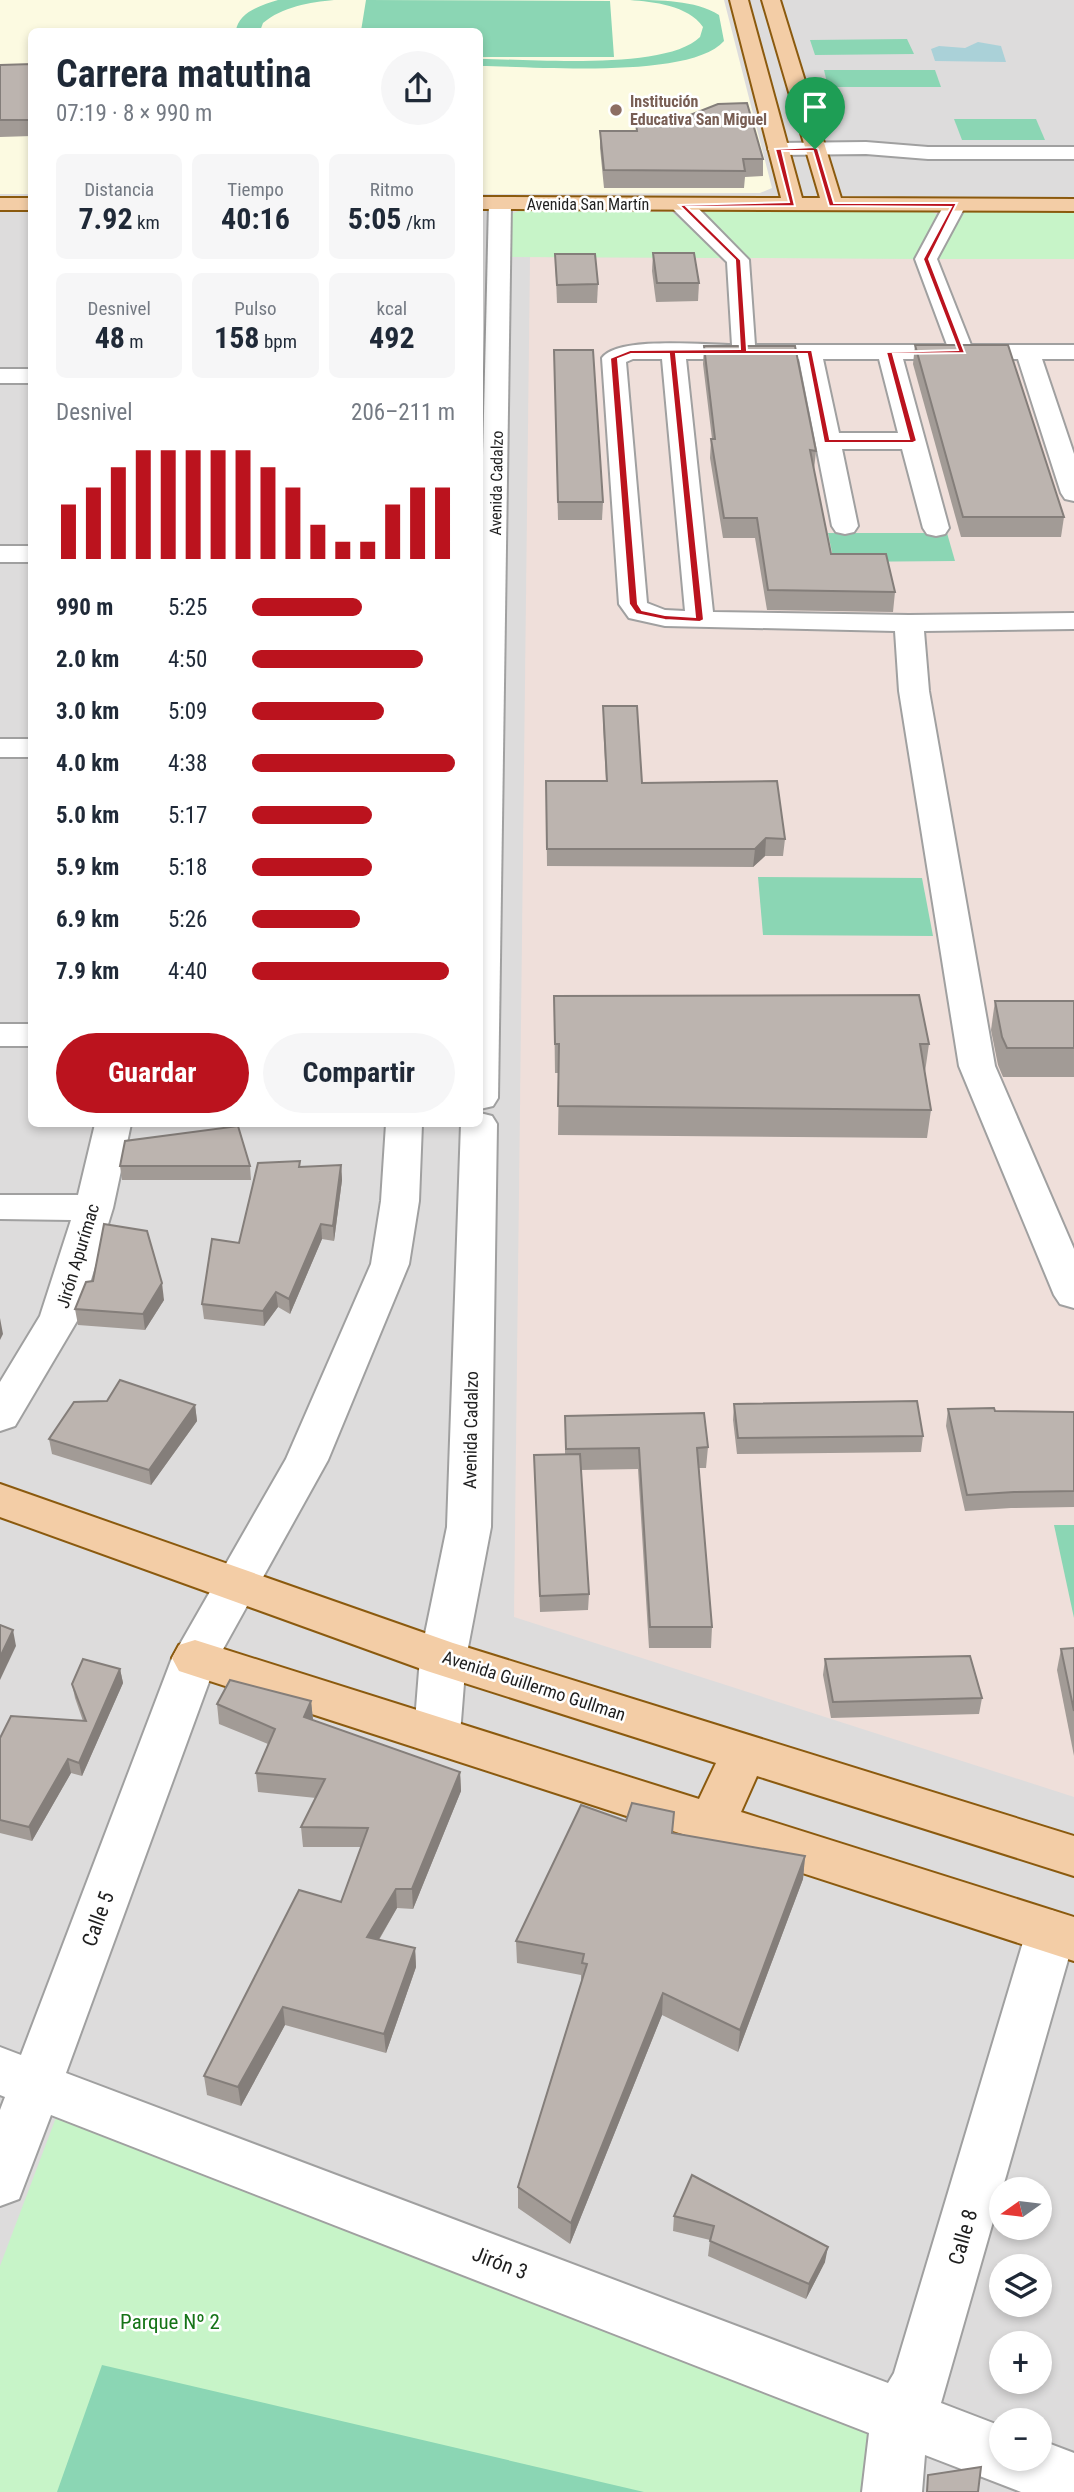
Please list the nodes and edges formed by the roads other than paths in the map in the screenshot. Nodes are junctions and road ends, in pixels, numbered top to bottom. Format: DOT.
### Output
graph roads {
  1 [pos="739,0"];
  2 [pos="771,0"];
  3 [pos="778,149"];
  4 [pos="815,149"];
  5 [pos="1074,153"];
  6 [pos="490,203"];
  7 [pos="0,204"];
  8 [pos="28,204"];
  9 [pos="793,204"];
  10 [pos="832,204"];
  11 [pos="682,205"];
  12 [pos="955,205"];
  13 [pos="1074,205"];
  14 [pos="673,352"];
  15 [pos="744,352"];
  16 [pos="810,352"];
  17 [pos="889,352"];
  18 [pos="1028,352"];
  19 [pos="1074,352"];
  20 [pos="962,353"];
  21 [pos="0,376"];
  22 [pos="28,376"];
  23 [pos="827,441"];
  24 [pos="913,441"];
  25 [pos="1066,446"];
  26 [pos="1074,493"];
  27 [pos="845,526"];
  28 [pos="936,528"];
  29 [pos="0,554"];
  30 [pos="28,554"];
  31 [pos="487,555"];
  32 [pos="700,620"];
  33 [pos="1074,621"];
  34 [pos="908,623"];
  35 [pos="0,748"];
  36 [pos="28,748"];
  37 [pos="484,751"];
  38 [pos="483,838"];
  39 [pos="0,1035"];
  40 [pos="28,1035"];
  41 [pos="112,1127"];
  42 [pos="404,1127"];
  43 [pos="479,1127"];
  44 [pos="0,1208"];
  45 [pos="94,1208"];
  46 [pos="1074,1295"];
  47 [pos="0,1416"];
  48 [pos="0,1500"];
  49 [pos="238,1584"];
  50 [pos="195,1658"];
  51 [pos="443,1658"];
  52 [pos="437,1734"];
  53 [pos="744,1753"];
  54 [pos="712,1823"];
  55 [pos="1074,1856"];
  56 [pos="1063,1936"];
  57 [pos="18,2078"];
  58 [pos="0,2181"];
  59 [pos="900,2417"];
  60 [pos="989,2450"];
  61 [pos="1044,2471"];
  62 [pos="1074,2482"];
  63 [pos="892,2492"];
  1 -- 3 [label="main road"];
  2 -- 4 [label="main road"];
  3 -- 4 [label="street"];
  3 -- 9 [label="main road"];
  4 -- 5 [label="street"];
  4 -- 10 [label="main road"];
  6 -- 11 [label="main road, Avenida San Martín"];
  6 -- 31 [label="street, Avenida Cadalzo"];
  7 -- 8 [label="main road"];
  9 -- 10 [label="main road, Avenida San Martín"];
  9 -- 11 [label="main road, Avenida San Martín"];
  10 -- 12 [label="main road, Avenida San Martín"];
  11 -- 15 [label="street"];
  12 -- 13 [label="main road, Avenida San Martín"];
  12 -- 20 [label="street"];
  14 -- 15 [label="street"];
  14 -- 32 [label="street"];
  14 -- 32 [label="street"];
  15 -- 16 [label="street"];
  16 -- 17 [label="street"];
  16 -- 23 [label="street"];
  17 -- 20 [label="street"];
  17 -- 24 [label="street"];
  18 -- 19 [label="street"];
  18 -- 20 [label="street"];
  18 -- 25 [label="street"];
  21 -- 22 [label="street"];
  23 -- 24 [label="street"];
  23 -- 27 [label="street"];
  24 -- 28 [label="street"];
  25 -- 26 [label="street"];
  29 -- 30 [label="street"];
  31 -- 37 [label="street, Avenida Cadalzo"];
  32 -- 34 [label="street"];
  33 -- 34 [label="street"];
  34 -- 46 [label="street"];
  35 -- 36 [label="street"];
  37 -- 38 [label="street, Avenida Cadalzo"];
  39 -- 40 [label="street"];
  41 -- 45 [label="street, Jirón Apurímac"];
  42 -- 49 [label="street"];
  43 -- 51 [label="street, Avenida Cadalzo"];
  44 -- 45 [label="street"];
  45 -- 47 [label="street, Jirón Apurímac"];
  48 -- 49 [label="main road, Avenida Guillermo Gullman"];
  49 -- 50 [label="street"];
  49 -- 51 [label="main road, Avenida Guillermo Gullman"];
  50 -- 52 [label="main road"];
  50 -- 57 [label="street, Calle 5"];
  51 -- 52 [label="street, Avenida Cadalzo"];
  51 -- 53 [label="main road, Avenida Guillermo Gullman"];
  52 -- 54 [label="main road"];
  53 -- 54 [label="main road"];
  53 -- 55 [label="main road, Avenida Guillermo Gullman"];
  54 -- 56 [label="main road"];
  56 -- 59 [label="street, Calle 8"];
  57 -- 58 [label="street, Calle 5"];
  57 -- 59 [label="street, Jirón 3"];
  59 -- 60 [label="street, Jirón 3"];
  59 -- 63 [label="street"];
  61 -- 62 [label="street"];
}
